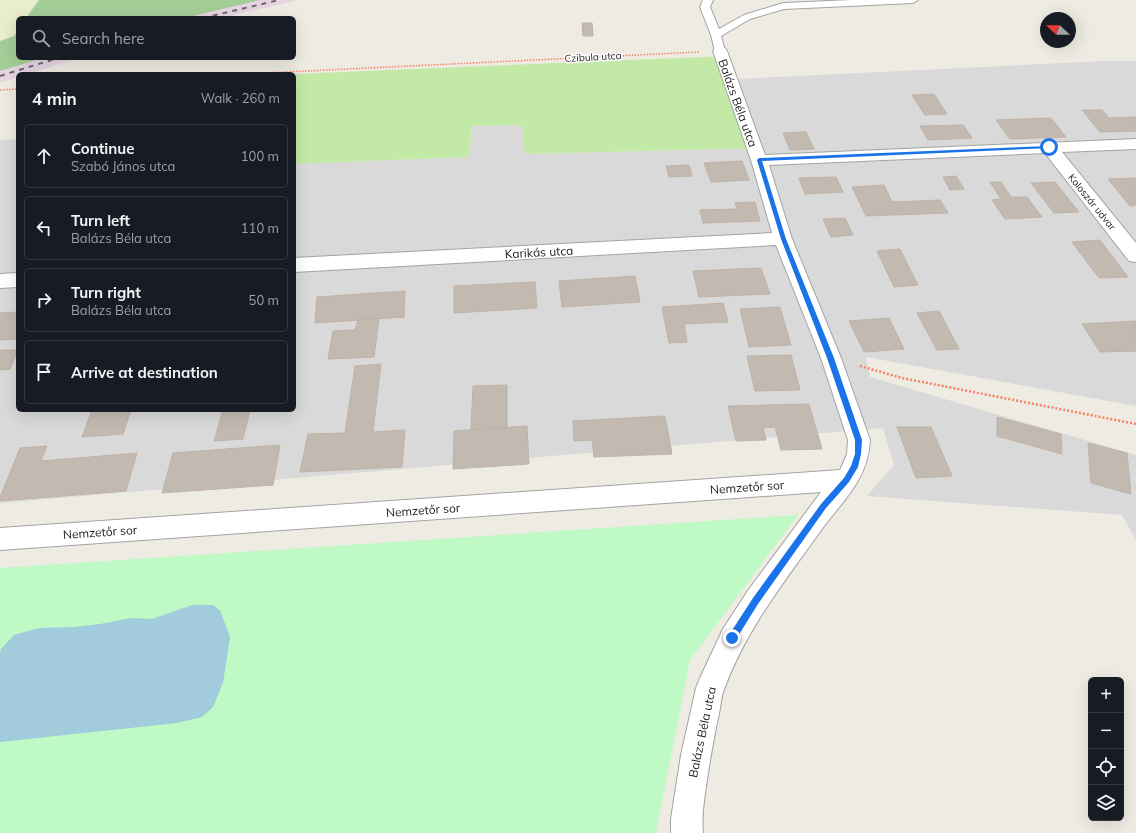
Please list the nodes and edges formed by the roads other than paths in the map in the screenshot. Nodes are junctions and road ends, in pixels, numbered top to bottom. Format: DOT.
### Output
graph roads {
  1 [pos="708,0"];
  2 [pos="913,0"];
  3 [pos="718,43"];
  4 [pos="1136,144"];
  5 [pos="1049,147"];
  6 [pos="759,160"];
  7 [pos="783,239"];
  8 [pos="1136,256"];
  9 [pos="296,265"];
  10 [pos="16,280"];
  11 [pos="0,281"];
  12 [pos="847,480"];
  13 [pos="0,539"];
  14 [pos="687,833"];
  1 -- 3 [label="lane"];
  2 -- 3 [label="lane"];
  3 -- 6 [label="street, Balázs Béla utca"];
  4 -- 5 [label="street"];
  5 -- 6 [label="street"];
  5 -- 8 [label="street, Koloszár udvar"];
  6 -- 7 [label="street, Balázs Béla utca"];
  7 -- 9 [label="street, Karikás utca"];
  7 -- 12 [label="street, Balázs Béla utca"];
  10 -- 11 [label="street"];
  12 -- 13 [label="street, Nemzetőr sor"];
  12 -- 14 [label="street, Balázs Béla utca"];
}
